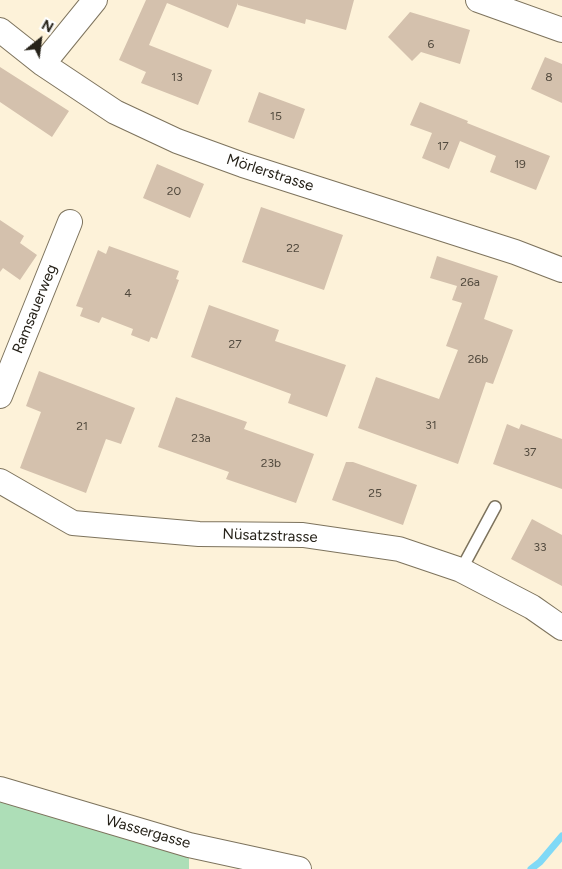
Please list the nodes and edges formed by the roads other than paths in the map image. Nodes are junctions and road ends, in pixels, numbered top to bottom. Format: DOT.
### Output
graph roads {
  1 [pos="94,0"];
  2 [pos="478,0"];
  3 [pos="0,30"];
  4 [pos="562,30"];
  5 [pos="43,64"];
  6 [pos="70,222"];
  7 [pos="562,270"];
  8 [pos="0,396"];
  9 [pos="0,481"];
  10 [pos="495,507"];
  11 [pos="461,570"];
  12 [pos="562,628"];
  13 [pos="0,788"];
  14 [pos="299,869"];
  1 -- 5 [label="street"];
  2 -- 4 [label="street"];
  3 -- 5 [label="street, Mörlerstrasse"];
  5 -- 7 [label="street, Mörlerstrasse"];
  6 -- 8 [label="street, Ramsauerweg"];
  9 -- 11 [label="street, Nüsatzstrasse"];
  10 -- 11 [label="lane"];
  11 -- 12 [label="street, Nüsatzstrasse"];
  13 -- 14 [label="street, Wassergasse"];
}
